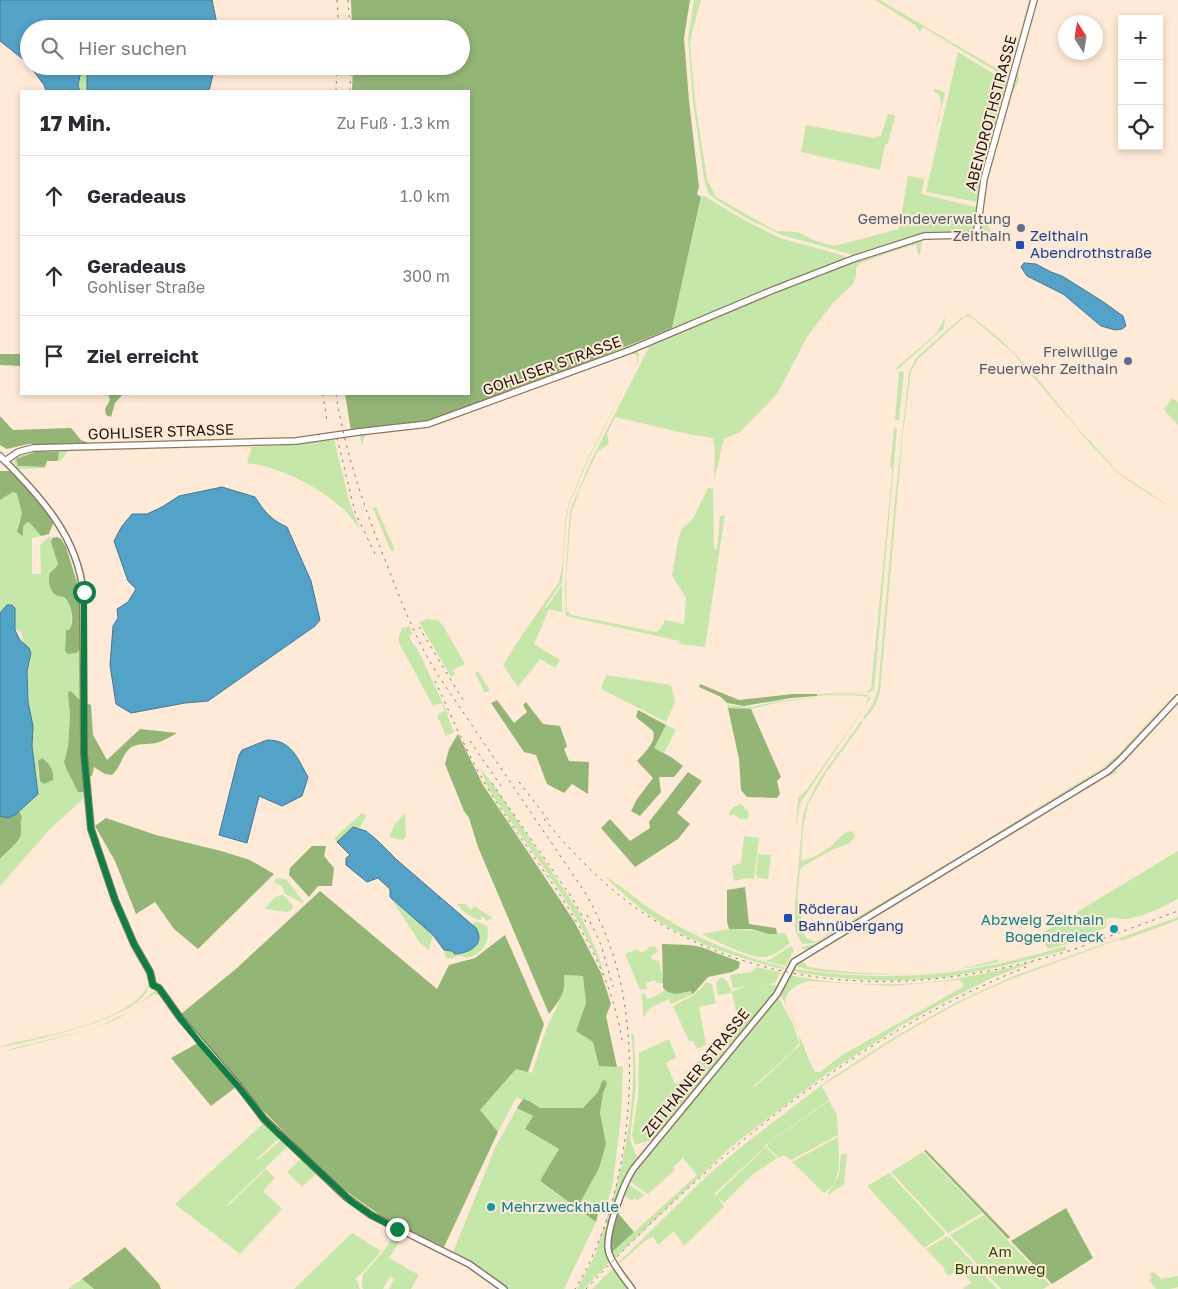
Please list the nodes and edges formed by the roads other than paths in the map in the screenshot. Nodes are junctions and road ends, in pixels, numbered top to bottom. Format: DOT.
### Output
graph roads {
  1 [pos="1034,0"];
  2 [pos="975,234"];
  3 [pos="0,456"];
  4 [pos="5,461"];
  5 [pos="1178,698"];
  6 [pos="504,1289"];
  7 [pos="632,1289"];
  1 -- 2 [label="main road, ABENDROTHSTRASSE"];
  2 -- 4 [label="main road, GOHLISER STRASSE"];
  3 -- 4 [label="main road"];
  4 -- 6 [label="street"];
  5 -- 7 [label="street, ZEITHAINER STRASSE"];
}
